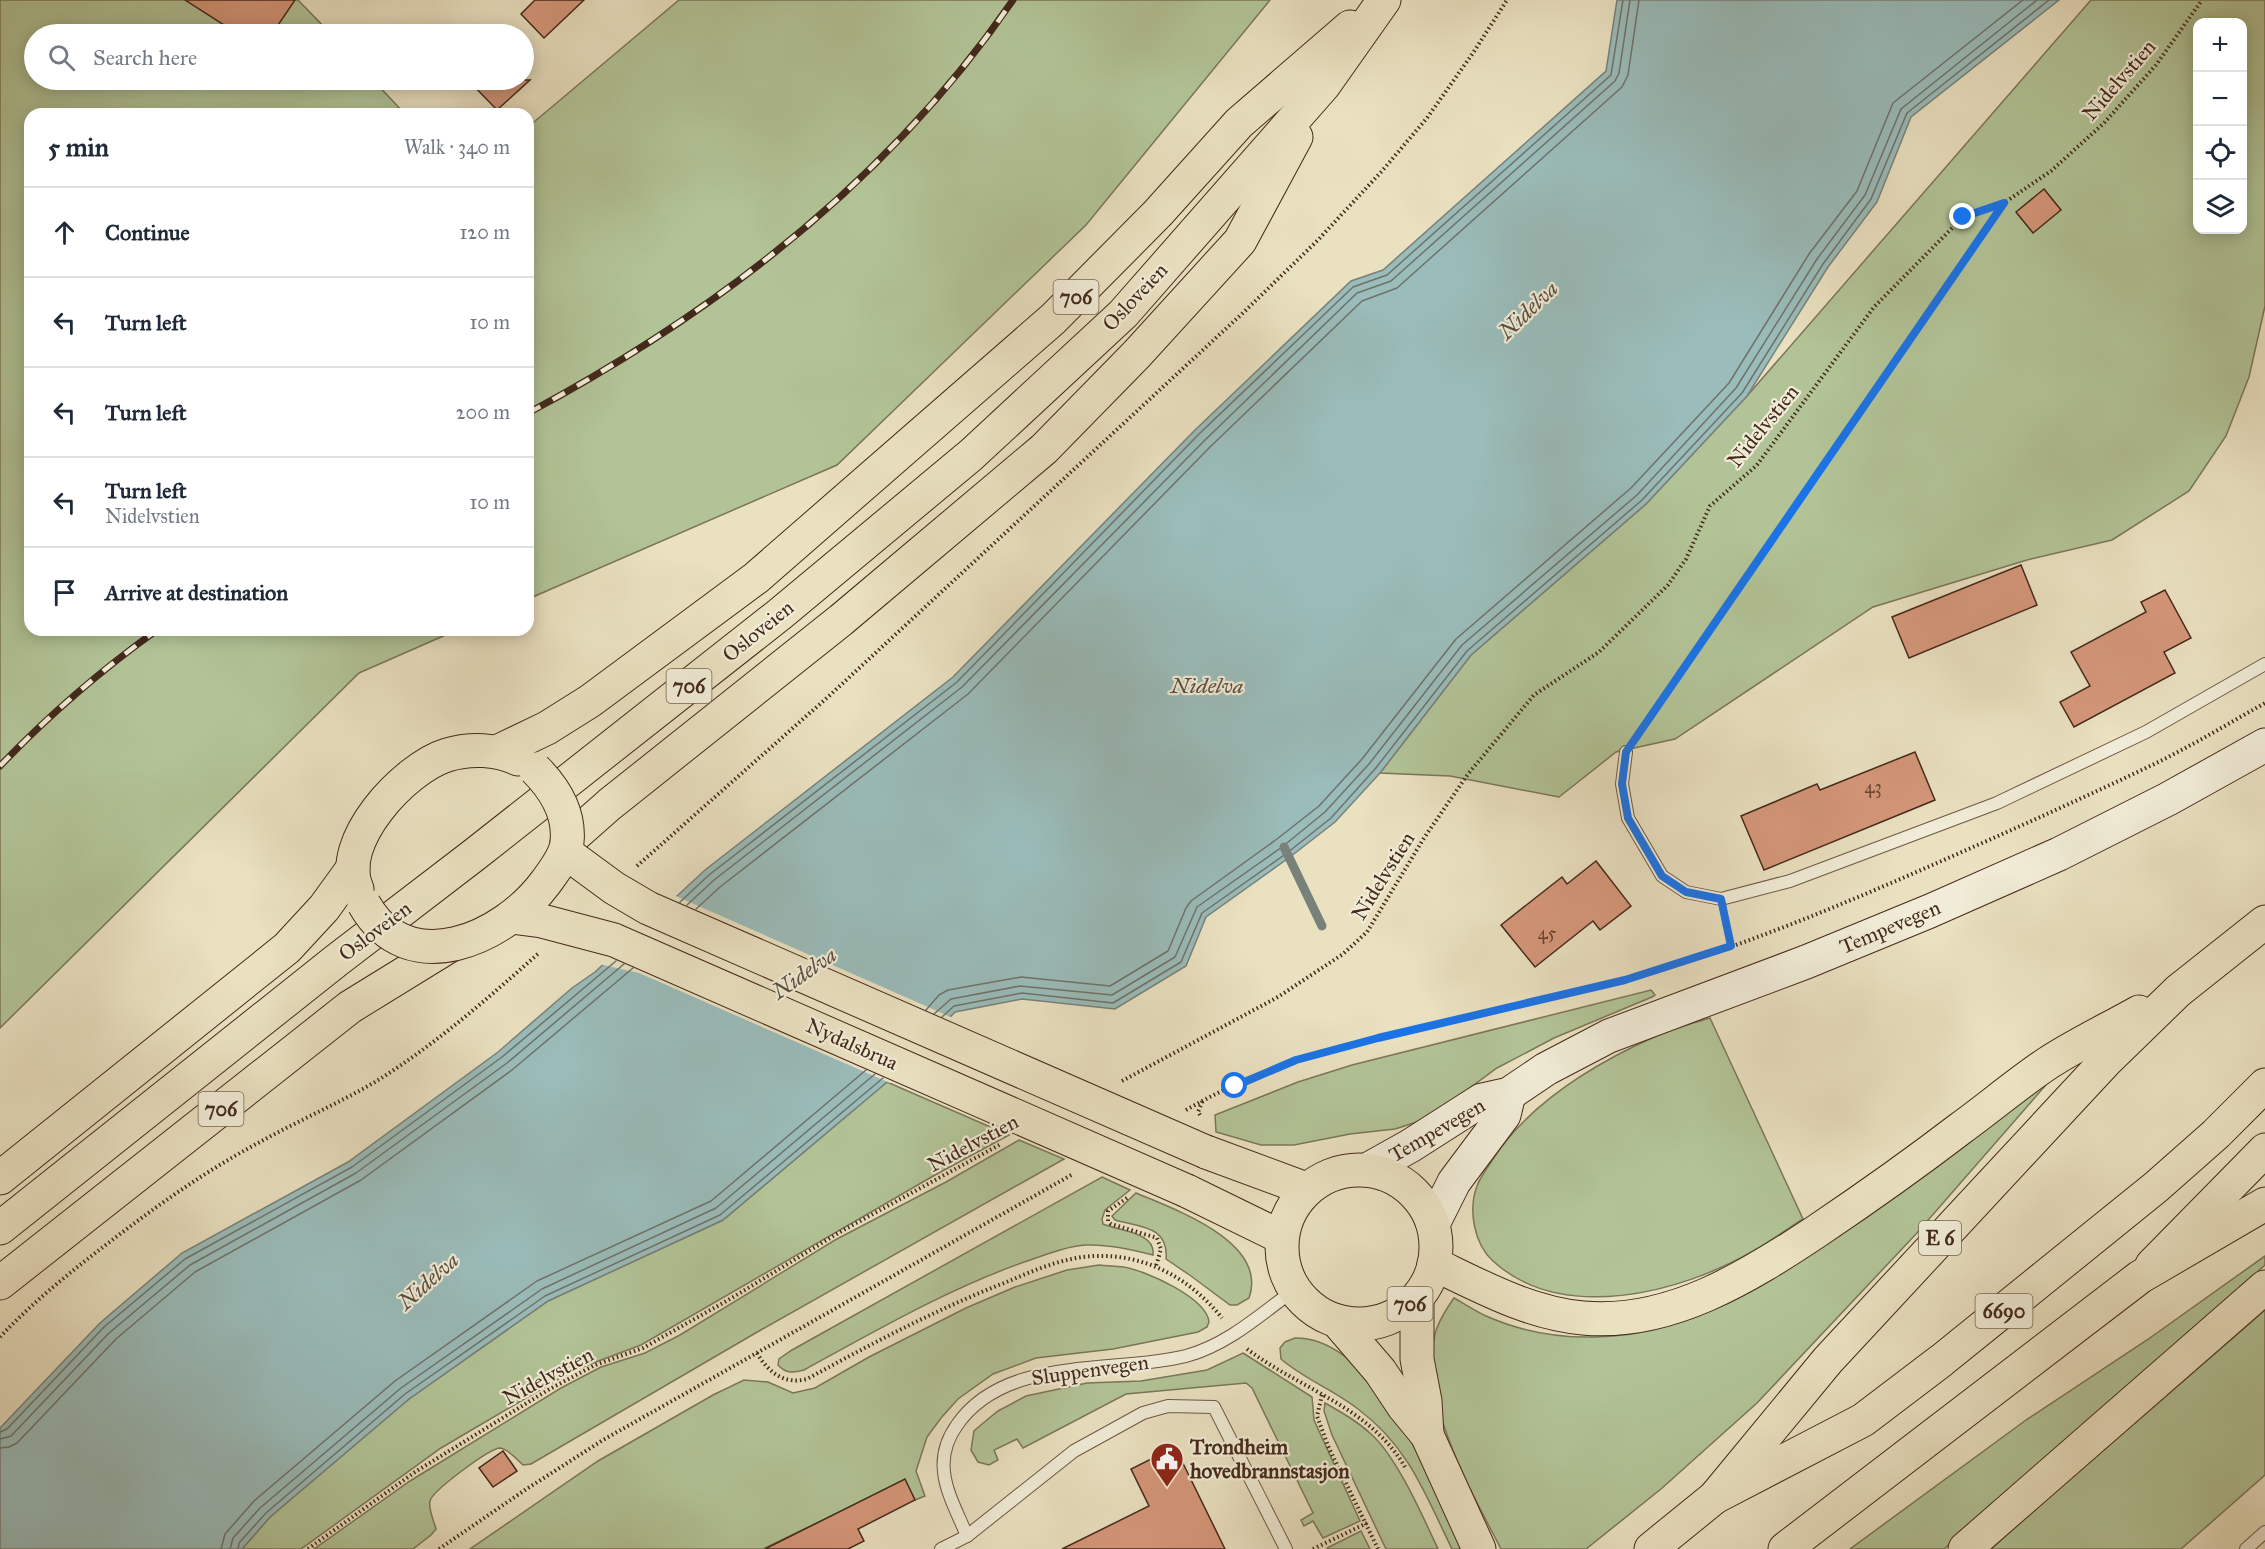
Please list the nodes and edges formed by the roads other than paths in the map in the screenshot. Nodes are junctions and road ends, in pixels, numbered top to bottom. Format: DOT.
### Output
graph roads {
  1 [pos="1382,0"];
  2 [pos="1324,85"];
  3 [pos="2265,664"];
  4 [pos="2265,745"];
  5 [pos="499,752"];
  6 [pos="1626,752"];
  7 [pos="566,847"];
  8 [pos="353,868"];
  9 [pos="511,917"];
  10 [pos="2265,922"];
  11 [pos="449,946"];
  12 [pos="2178,991"];
  13 [pos="2265,1085"];
  14 [pos="1509,1094"];
  15 [pos="2265,1150"];
  16 [pos="1367,1170"];
  17 [pos="0,1178"];
  18 [pos="1306,1189"];
  19 [pos="2265,1204"];
  20 [pos="1433,1224"];
  21 [pos="0,1228"];
  22 [pos="1281,1237"];
  23 [pos="1434,1264"];
  24 [pos="2140,1277"];
  25 [pos="0,1283"];
  26 [pos="2265,1287"];
  27 [pos="1294,1290"];
  28 [pos="1417,1298"];
  29 [pos="1337,1321"];
  30 [pos="1427,1435"];
  31 [pos="1715,1497"];
  32 [pos="2265,1532"];
  33 [pos="967,1536"];
  34 [pos="941,1549"];
  35 [pos="1286,1549"];
  36 [pos="1479,1549"];
  37 [pos="1651,1549"];
  38 [pos="1785,1549"];
  39 [pos="1965,1549"];
  40 [pos="2246,1549"];
  1 -- 2 [label="main road, Osloveien / 706"];
  1 -- 5 [label="main road, 706"];
  2 -- 7 [label="main road, 706"];
  2 -- 21 [label="main road, Osloveien / 706"];
  3 -- 6 [label="lane"];
  4 -- 14 [label="street, Tempevegen"];
  5 -- 7 [label="main road, 706, bridge"];
  5 -- 8 [label="main road, 706"];
  7 -- 9 [label="main road, 706, bridge"];
  7 -- 18 [label="main road, Nydalsbrua, bridge"];
  8 -- 11 [label="main road, 706, bridge"];
  8 -- 17 [label="main road, 706"];
  9 -- 11 [label="main road, 706, bridge"];
  9 -- 22 [label="main road, Nydalsbrua, bridge"];
  10 -- 12 [label="main road, E 6"];
  11 -- 25 [label="main road, 706"];
  12 -- 23 [label="main road, E 6"];
  12 -- 31 [label="main road, E 6"];
  13 -- 31 [label="main road, 6690"];
  14 -- 16 [label="street, Tempevegen"];
  14 -- 20 [label="street, Tempevegen"];
  15 -- 24 [label="main road"];
  16 -- 18 [label="main road, 706"];
  16 -- 20 [label="main road, 706"];
  18 -- 22 [label="main road, 706"];
  19 -- 24 [label="main road"];
  20 -- 23 [label="main road, 706"];
  22 -- 27 [label="main road, 706"];
  23 -- 28 [label="main road, 706"];
  24 -- 38 [label="main road"];
  26 -- 39 [label="main road"];
  27 -- 29 [label="main road, 706"];
  27 -- 33 [label="lane, Sluppenvegen"];
  28 -- 29 [label="main road, 706"];
  28 -- 30 [label="main road, 706"];
  29 -- 30 [label="main road, 706"];
  30 -- 36 [label="main road, 706"];
  31 -- 37 [label="main road, E 6"];
  32 -- 40 [label="lane"];
  33 -- 34 [label="lane"];
  33 -- 35 [label="lane"];
}
